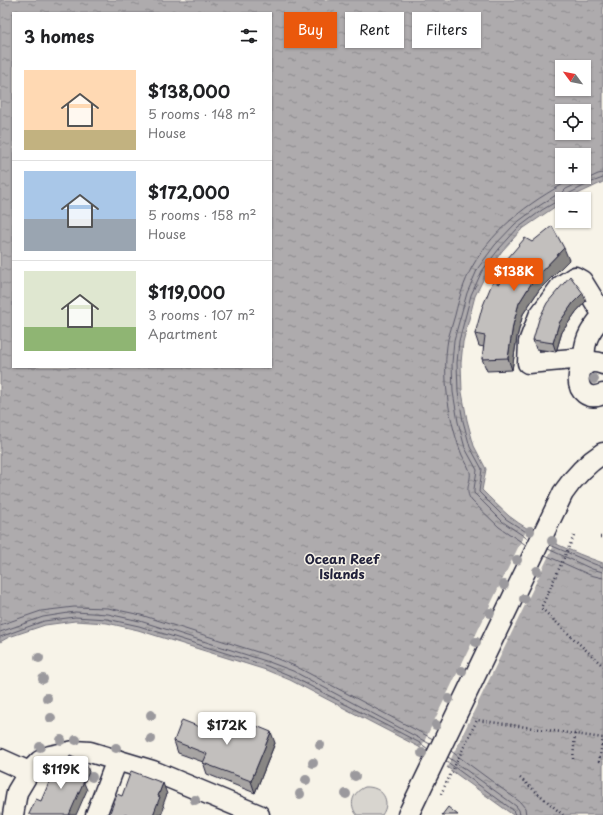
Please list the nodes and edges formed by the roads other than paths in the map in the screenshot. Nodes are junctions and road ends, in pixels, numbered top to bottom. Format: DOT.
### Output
graph roads {
  1 [pos="603,315"];
  2 [pos="591,362"];
  3 [pos="603,394"];
  4 [pos="603,453"];
  5 [pos="0,760"];
  6 [pos="117,760"];
  7 [pos="28,772"];
  8 [pos="0,811"];
  9 [pos="9,815"];
  10 [pos="13,815"];
  11 [pos="96,815"];
  12 [pos="259,815"];
  13 [pos="408,815"];
  1 -- 2 [label="street"];
  1 -- 2 [label="street"];
  2 -- 3 [label="street"];
  4 -- 13 [label="street"];
  5 -- 7 [label="street"];
  6 -- 7 [label="street"];
  6 -- 11 [label="street"];
  6 -- 12 [label="street"];
  7 -- 10 [label="street"];
  8 -- 9 [label="street"];
}
